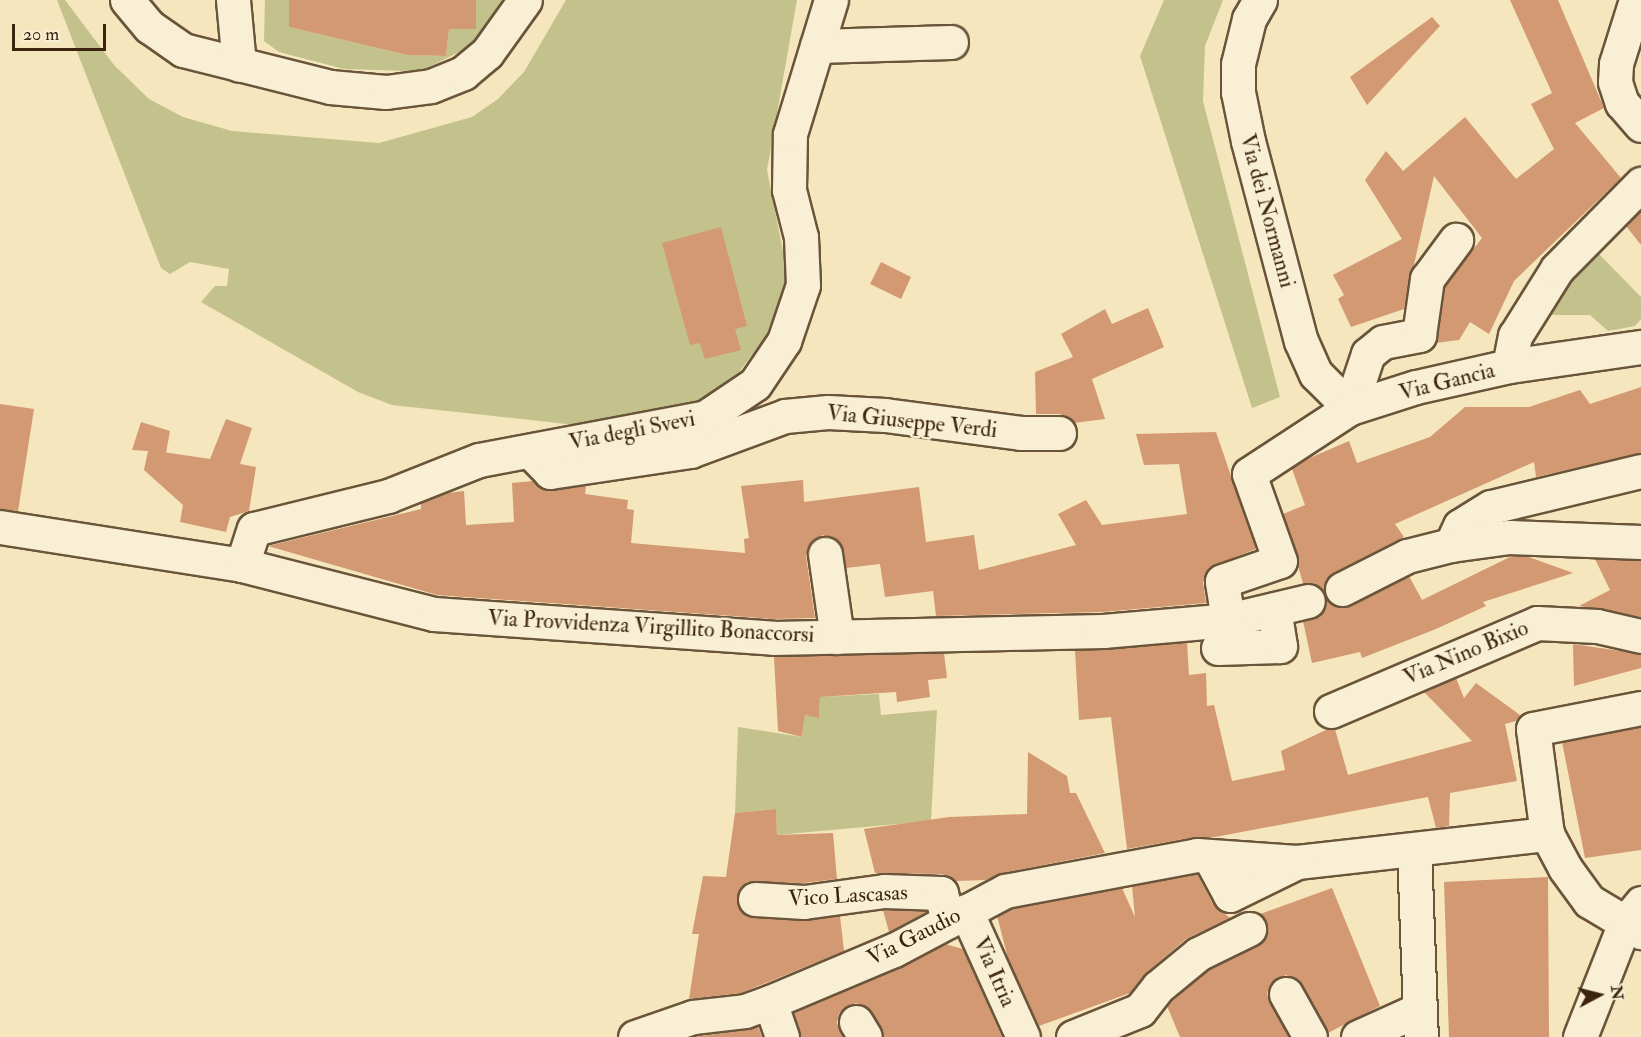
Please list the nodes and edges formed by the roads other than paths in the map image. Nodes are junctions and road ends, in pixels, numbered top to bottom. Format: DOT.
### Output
graph roads {
  1 [pos="126,0"];
  2 [pos="233,0"];
  3 [pos="525,0"];
  4 [pos="831,0"];
  5 [pos="1260,0"];
  6 [pos="1636,0"];
  7 [pos="1641,39"];
  8 [pos="951,42"];
  9 [pos="817,46"];
  10 [pos="1616,64"];
  11 [pos="239,65"];
  12 [pos="1641,125"];
  13 [pos="1641,184"];
  14 [pos="1456,240"];
  15 [pos="1636,344"];
  16 [pos="1509,366"];
  17 [pos="1350,408"];
  18 [pos="1059,433"];
  19 [pos="530,451"];
  20 [pos="1641,471"];
  21 [pos="0,526"];
  22 [pos="1641,542"];
  23 [pos="1452,545"];
  24 [pos="825,554"];
  25 [pos="242,565"];
  26 [pos="1342,589"];
  27 [pos="1308,601"];
  28 [pos="1223,634"];
  29 [pos="837,636"];
  30 [pos="1641,636"];
  31 [pos="1641,708"];
  32 [pos="1331,711"];
  33 [pos="1547,834"];
  34 [pos="1414,850"];
  35 [pos="755,899"];
  36 [pos="952,908"];
  37 [pos="1636,919"];
  38 [pos="1249,929"];
  39 [pos="1286,994"];
  40 [pos="770,1002"];
  41 [pos="1420,1023"];
  42 [pos="1583,1028"];
  43 [pos="1022,1035"];
  44 [pos="635,1037"];
  45 [pos="782,1037"];
  46 [pos="1073,1037"];
  47 [pos="1310,1037"];
  48 [pos="1358,1037"];
  1 -- 11 [label="street"];
  2 -- 11 [label="street"];
  3 -- 11 [label="street"];
  4 -- 9 [label="street, Via degli Svevi"];
  5 -- 17 [label="street, Via dei Normanni"];
  6 -- 10 [label="street"];
  7 -- 10 [label="street"];
  8 -- 9 [label="street"];
  9 -- 19 [label="street, Via degli Svevi"];
  10 -- 12 [label="street"];
  13 -- 16 [label="street, Via Gancia"];
  14 -- 17 [label="street"];
  15 -- 16 [label="street"];
  16 -- 17 [label="street, Via Gancia"];
  17 -- 28 [label="street, Via Gancia"];
  18 -- 19 [label="street, Via Giuseppe Verdi"];
  19 -- 25 [label="street, Via degli Svevi"];
  20 -- 23 [label="street"];
  21 -- 25 [label="street, Via Provvidenza Virgillito Bonaccorsi"];
  22 -- 23 [label="street"];
  23 -- 26 [label="street"];
  24 -- 29 [label="street"];
  25 -- 29 [label="street, Via Provvidenza Virgillito Bonaccorsi"];
  27 -- 28 [label="street, Via Provvidenza Virgillito Bonaccorsi"];
  28 -- 29 [label="street, Via Provvidenza Virgillito Bonaccorsi"];
  30 -- 32 [label="street, Via Nino Bixio"];
  31 -- 33 [label="street"];
  33 -- 34 [label="street"];
  33 -- 37 [label="street"];
  34 -- 36 [label="street, Via Gaudio"];
  34 -- 41 [label="street"];
  35 -- 36 [label="street, Vico Lascasas"];
  36 -- 40 [label="street, Via Gaudio"];
  36 -- 43 [label="street, Via Itria"];
  37 -- 42 [label="street"];
  38 -- 46 [label="street"];
  39 -- 47 [label="street"];
  40 -- 44 [label="street, Via Gaudio"];
  40 -- 45 [label="street"];
  41 -- 48 [label="street"];
}
